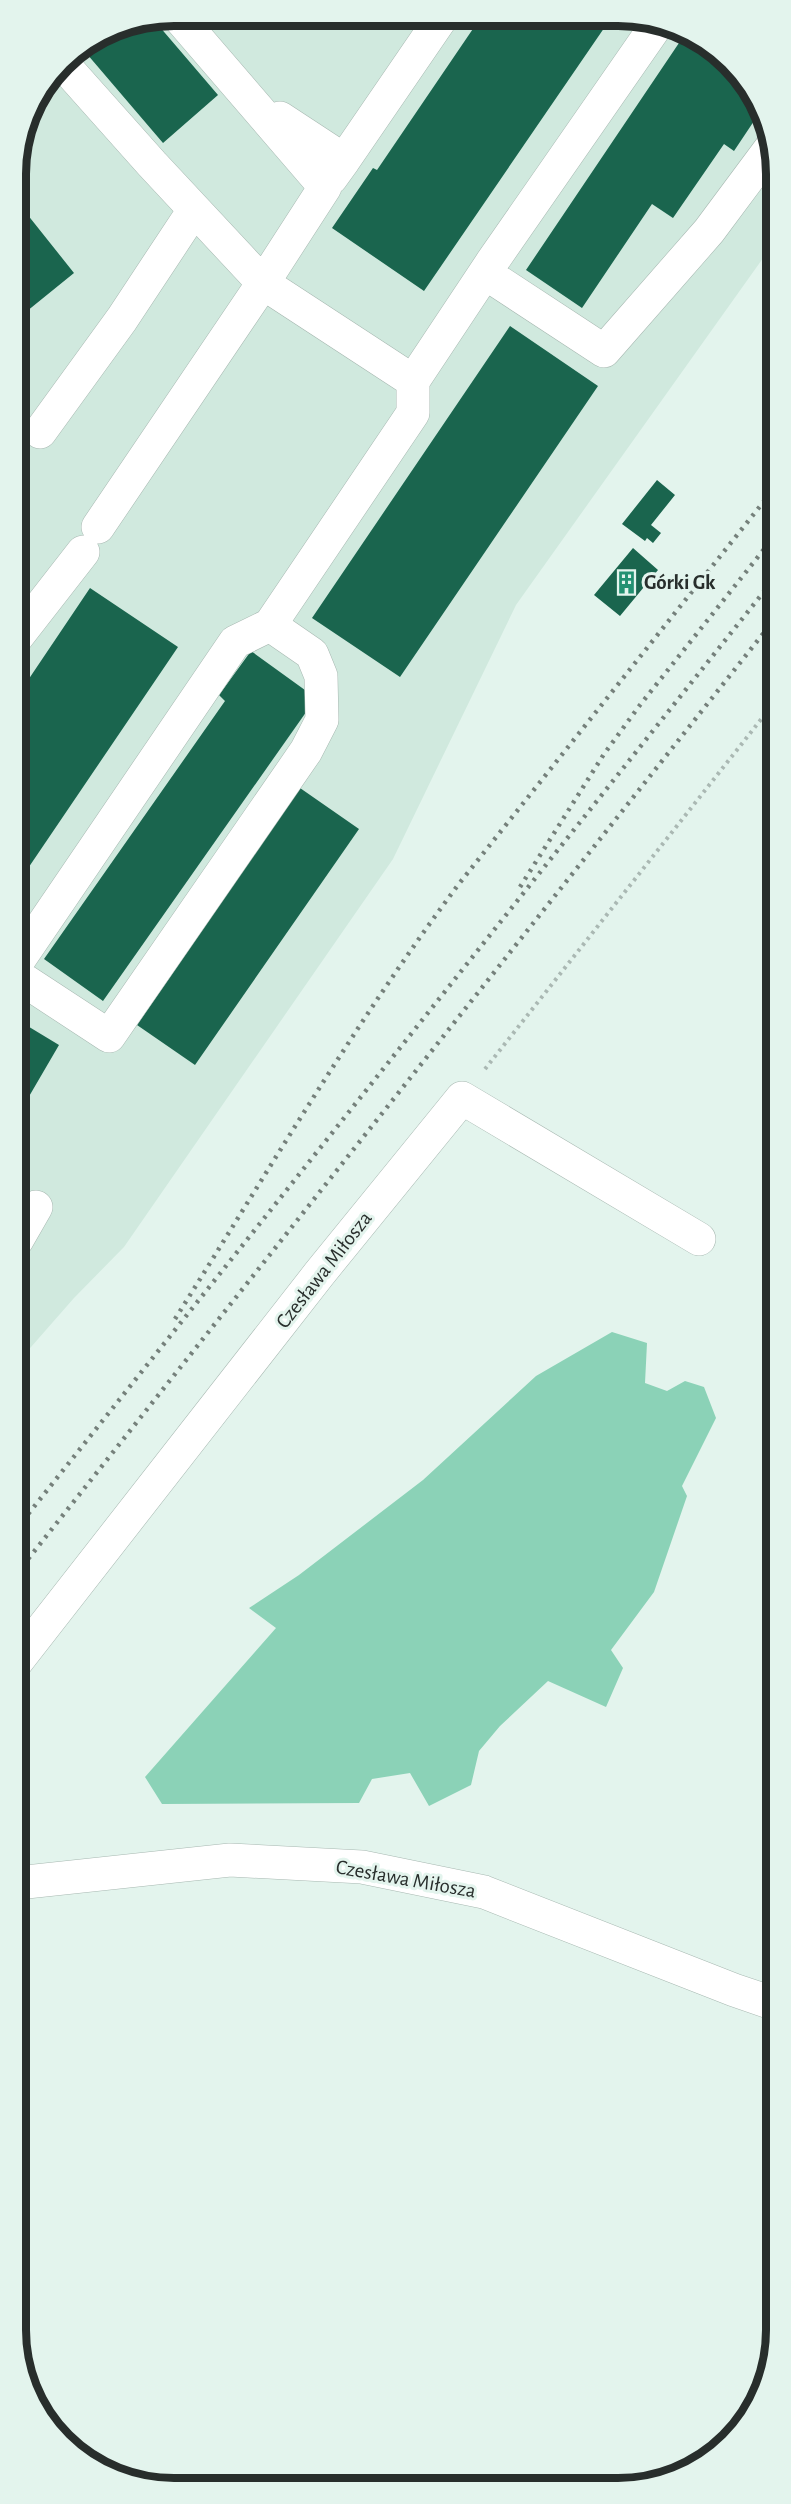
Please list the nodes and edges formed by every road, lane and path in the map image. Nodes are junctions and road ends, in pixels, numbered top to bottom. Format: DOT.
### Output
graph roads {
  1 [pos="187,26"];
  2 [pos="436,26"];
  3 [pos="653,30"];
  4 [pos="69,69"];
  5 [pos="247,96"];
  6 [pos="764,157"];
  7 [pos="344,160"];
  8 [pos="325,187"];
  9 [pos="195,210"];
  10 [pos="484,273"];
  11 [pos="263,284"];
  12 [pos="413,381"];
  13 [pos="40,432"];
  14 [pos="26,625"];
  15 [pos="270,625"];
  16 [pos="766,713"];
  17 [pos="26,949"];
  18 [pos="26,982"];
  19 [pos="462,1098"];
  20 [pos="36,1207"];
  21 [pos="26,1224"];
  22 [pos="699,1239"];
  23 [pos="26,1649"];
  24 [pos="26,1882"];
  25 [pos="765,2001"];
  1 -- 5 [label="street"];
  2 -- 7 [label="street"];
  3 -- 10 [label="street"];
  4 -- 9 [label="street"];
  5 -- 7 [label="street"];
  5 -- 8 [label="street"];
  6 -- 10 [label="street"];
  7 -- 8 [label="street"];
  8 -- 11 [label="street"];
  9 -- 11 [label="street"];
  9 -- 13 [label="street"];
  10 -- 12 [label="street"];
  11 -- 12 [label="street"];
  11 -- 14 [label="street"];
  12 -- 15 [label="street"];
  15 -- 17 [label="street"];
  15 -- 18 [label="street"];
  16 -- 19 [label="path"];
  19 -- 22 [label="street"];
  19 -- 23 [label="street, Czesława Miłosza"];
  20 -- 21 [label="street"];
  24 -- 25 [label="street, Czesława Miłosza"];
}
